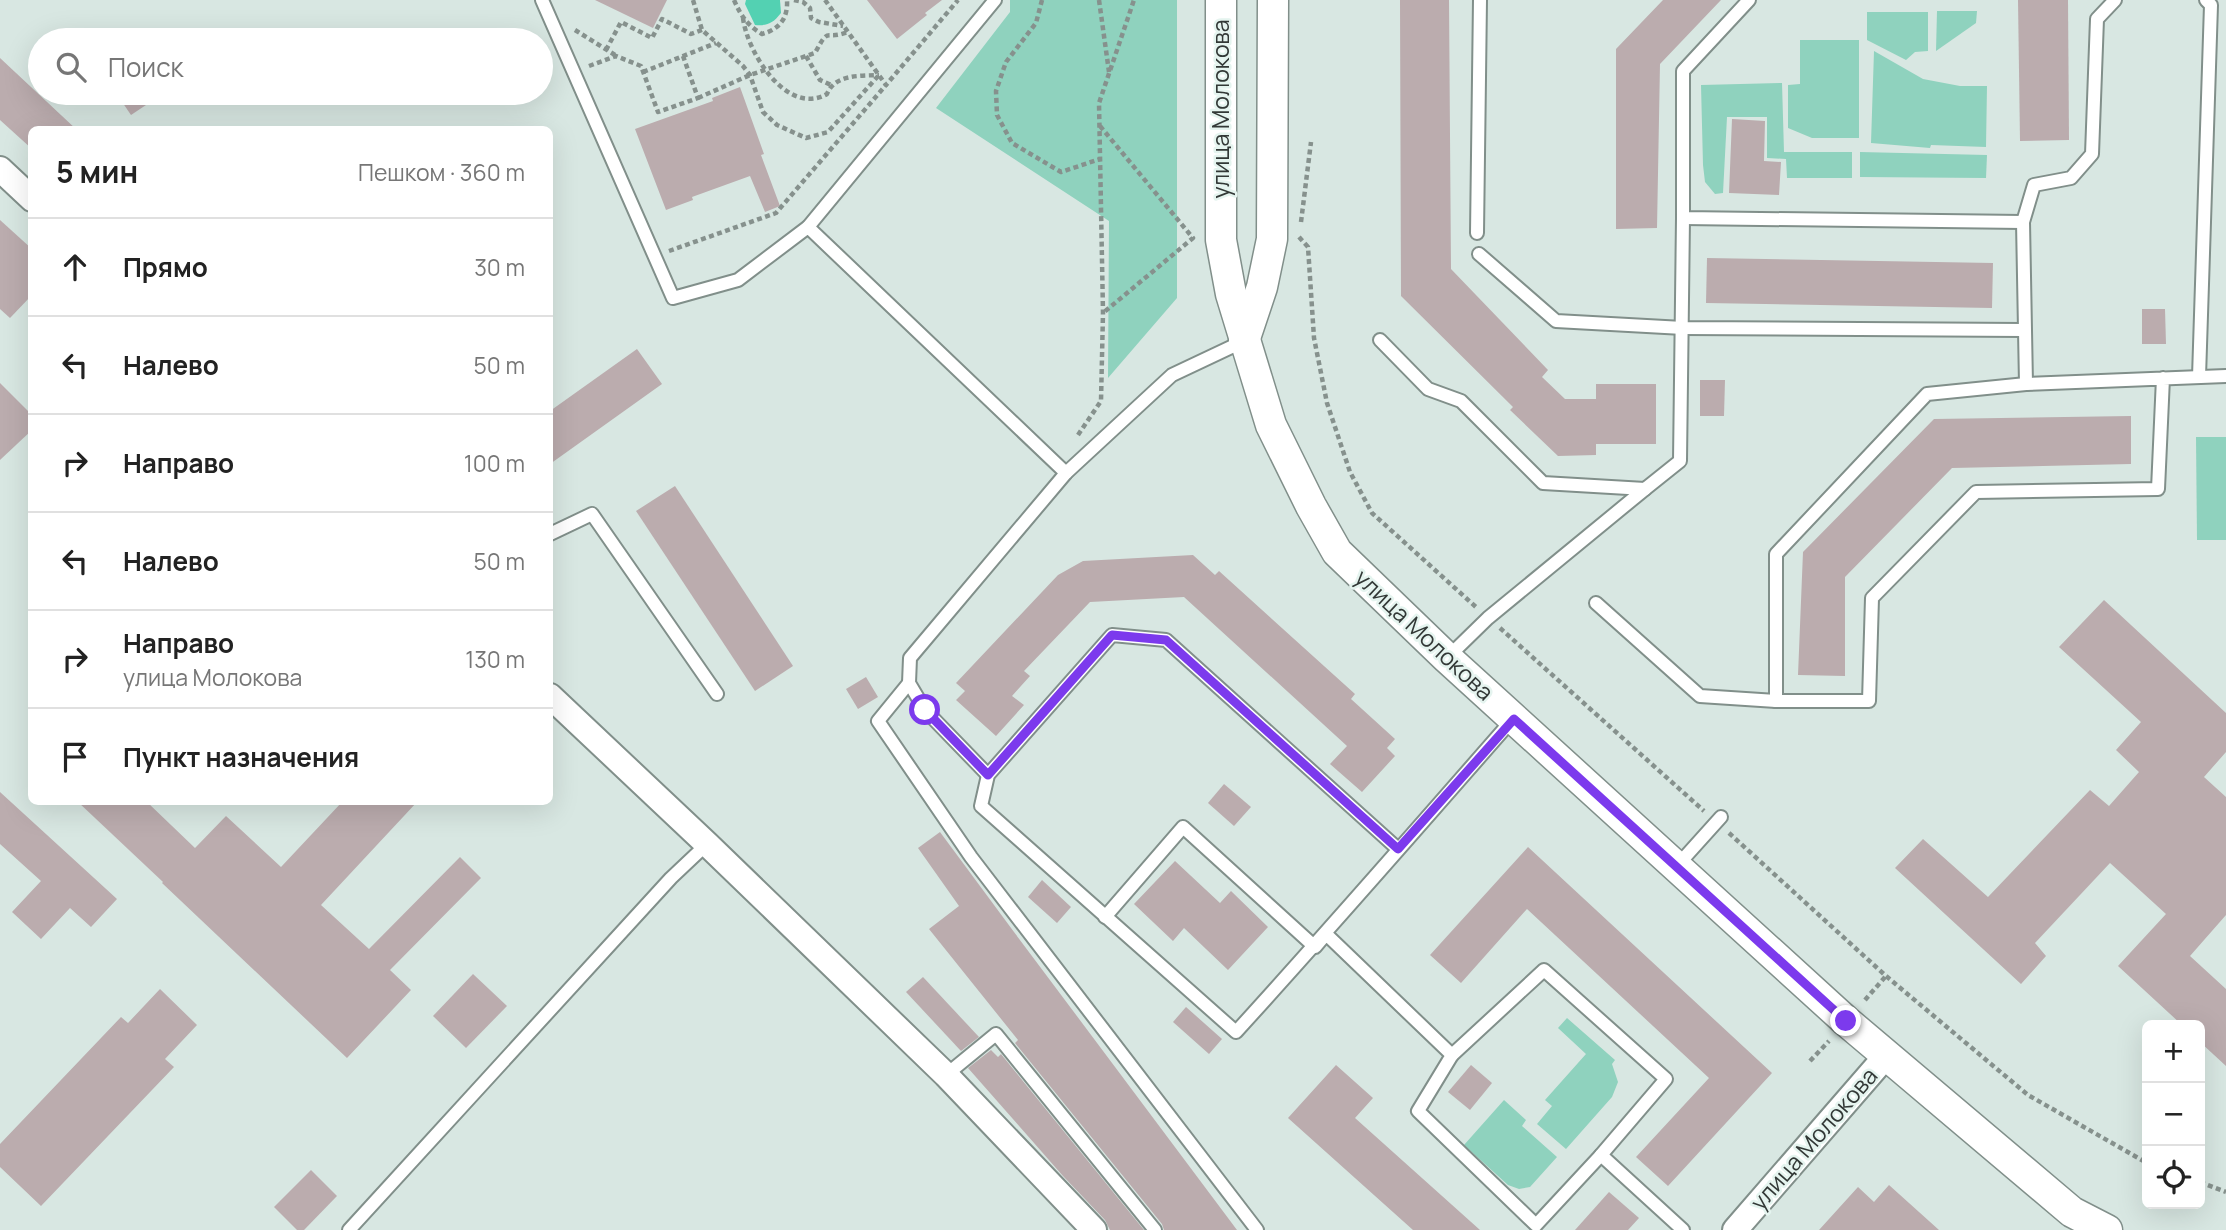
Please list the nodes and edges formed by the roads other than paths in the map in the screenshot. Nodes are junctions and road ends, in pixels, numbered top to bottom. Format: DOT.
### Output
graph roads {
  1 [pos="542,0"];
  2 [pos="995,0"];
  3 [pos="1221,0"];
  4 [pos="1273,0"];
  5 [pos="1480,0"];
  6 [pos="1749,0"];
  7 [pos="2115,0"];
  8 [pos="2206,0"];
  9 [pos="0,169"];
  10 [pos="28,195"];
  11 [pos="1684,218"];
  12 [pos="2023,222"];
  13 [pos="808,227"];
  14 [pos="1478,233"];
  15 [pos="1479,254"];
  16 [pos="1683,328"];
  17 [pos="2024,330"];
  18 [pos="1380,340"];
  19 [pos="1244,341"];
  20 [pos="2226,376"];
  21 [pos="2199,377"];
  22 [pos="2163,378"];
  23 [pos="2026,384"];
  24 [pos="1066,473"];
  25 [pos="1645,489"];
  26 [pos="553,533"];
  27 [pos="1596,603"];
  28 [pos="1447,658"];
  29 [pos="909,683"];
  30 [pos="718,694"];
  31 [pos="553,699"];
  32 [pos="1776,701"];
  33 [pos="1514,719"];
  34 [pos="988,775"];
  35 [pos="1719,820"];
  36 [pos="707,844"];
  37 [pos="1398,849"];
  38 [pos="1676,867"];
  39 [pos="1105,917"];
  40 [pos="1326,934"];
  41 [pos="1315,947"];
  42 [pos="1452,1055"];
  43 [pos="1886,1056"];
  44 [pos="946,1076"];
  45 [pos="1601,1155"];
  46 [pos="349,1230"];
  47 [pos="1094,1230"];
  48 [pos="1155,1230"];
  49 [pos="1257,1230"];
  50 [pos="1683,1230"];
  51 [pos="1735,1230"];
  52 [pos="2107,1230"];
  1 -- 13 [label="lane"];
  2 -- 13 [label="lane"];
  3 -- 19 [label="street, улица Молокова"];
  4 -- 19 [label="street"];
  5 -- 14 [label="lane"];
  6 -- 11 [label="lane"];
  7 -- 12 [label="lane"];
  8 -- 21 [label="lane"];
  9 -- 10 [label="street"];
  11 -- 12 [label="lane"];
  11 -- 16 [label="lane"];
  12 -- 17 [label="lane"];
  13 -- 24 [label="lane"];
  15 -- 16 [label="lane"];
  16 -- 17 [label="lane"];
  16 -- 25 [label="lane"];
  17 -- 23 [label="lane"];
  18 -- 25 [label="lane"];
  19 -- 24 [label="lane"];
  19 -- 28 [label="street, улица Молокова"];
  20 -- 21 [label="lane"];
  21 -- 22 [label="lane"];
  22 -- 23 [label="lane"];
  22 -- 32 [label="lane"];
  23 -- 32 [label="lane"];
  24 -- 29 [label="lane"];
  25 -- 28 [label="lane"];
  26 -- 30 [label="lane"];
  27 -- 32 [label="lane"];
  28 -- 33 [label="street, улица Молокова"];
  29 -- 34 [label="lane"];
  29 -- 49 [label="lane"];
  31 -- 36 [label="street"];
  33 -- 37 [label="lane"];
  33 -- 38 [label="street, улица Молокова"];
  34 -- 37 [label="lane"];
  34 -- 39 [label="lane"];
  35 -- 38 [label="lane"];
  36 -- 44 [label="street"];
  36 -- 46 [label="lane"];
  37 -- 40 [label="lane"];
  38 -- 43 [label="street, улица Молокова"];
  39 -- 41 [label="lane"];
  39 -- 41 [label="lane"];
  40 -- 41 [label="lane"];
  40 -- 42 [label="lane"];
  42 -- 45 [label="lane"];
  42 -- 45 [label="lane"];
  43 -- 51 [label="street, улица Молокова"];
  43 -- 52 [label="street"];
  44 -- 47 [label="street"];
  44 -- 48 [label="lane"];
  45 -- 50 [label="lane"];
}
